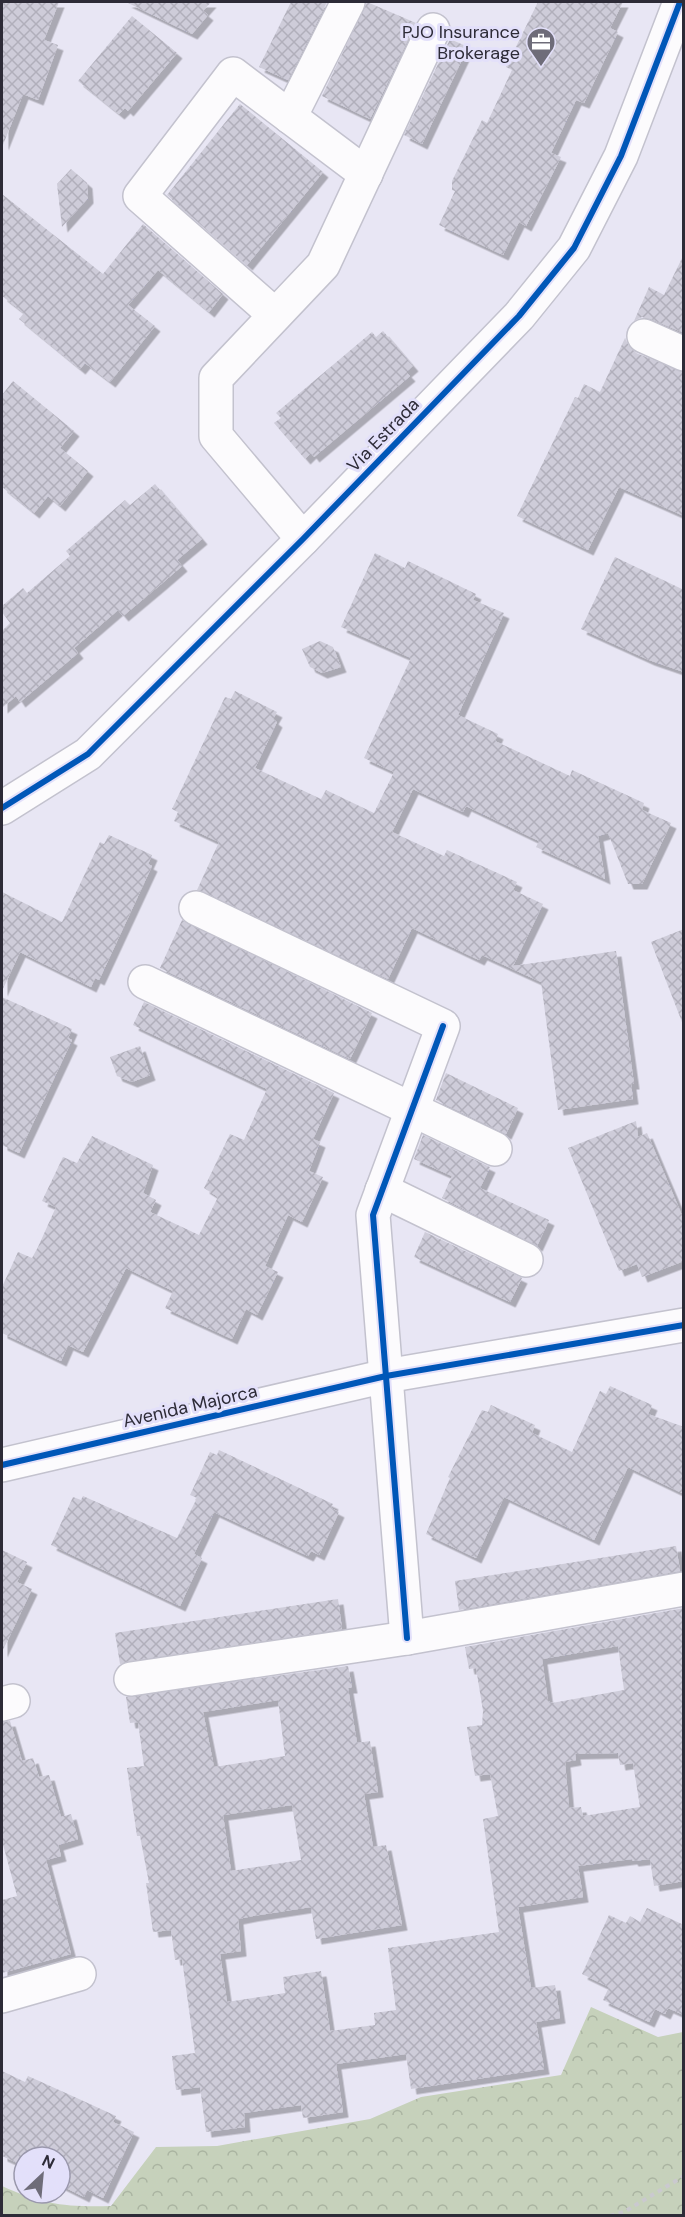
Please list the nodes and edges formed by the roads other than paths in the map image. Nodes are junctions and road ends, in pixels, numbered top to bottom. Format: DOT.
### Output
graph roads {
  1 [pos="348,2"];
  2 [pos="681,2"];
  3 [pos="433,30"];
  4 [pos="290,117"];
  5 [pos="366,174"];
  6 [pos="275,315"];
  7 [pos="644,336"];
  8 [pos="684,354"];
  9 [pos="303,539"];
  10 [pos="2,808"];
  11 [pos="196,908"];
  12 [pos="144,982"];
  13 [pos="412,1108"];
  14 [pos="495,1149"];
  15 [pos="382,1190"];
  16 [pos="526,1260"];
  17 [pos="684,1325"];
  18 [pos="386,1376"];
  19 [pos="2,1465"];
  20 [pos="684,1589"];
  21 [pos="407,1638"];
  22 [pos="131,1679"];
  23 [pos="79,1974"];
  24 [pos="2,1996"];
  1 -- 4 [label="street"];
  2 -- 9 [label="street, Via Estrada"];
  3 -- 5 [label="street"];
  4 -- 5 [label="street"];
  4 -- 6 [label="street"];
  5 -- 6 [label="street"];
  6 -- 9 [label="street"];
  7 -- 8 [label="street"];
  9 -- 10 [label="street, Via Estrada"];
  11 -- 13 [label="street"];
  12 -- 13 [label="street"];
  13 -- 14 [label="street"];
  13 -- 15 [label="street"];
  15 -- 16 [label="street"];
  15 -- 18 [label="street"];
  17 -- 18 [label="street, Avenida Majorca"];
  18 -- 19 [label="street, Avenida Majorca"];
  18 -- 21 [label="street"];
  20 -- 21 [label="street"];
  21 -- 22 [label="street"];
  23 -- 24 [label="street"];
}
